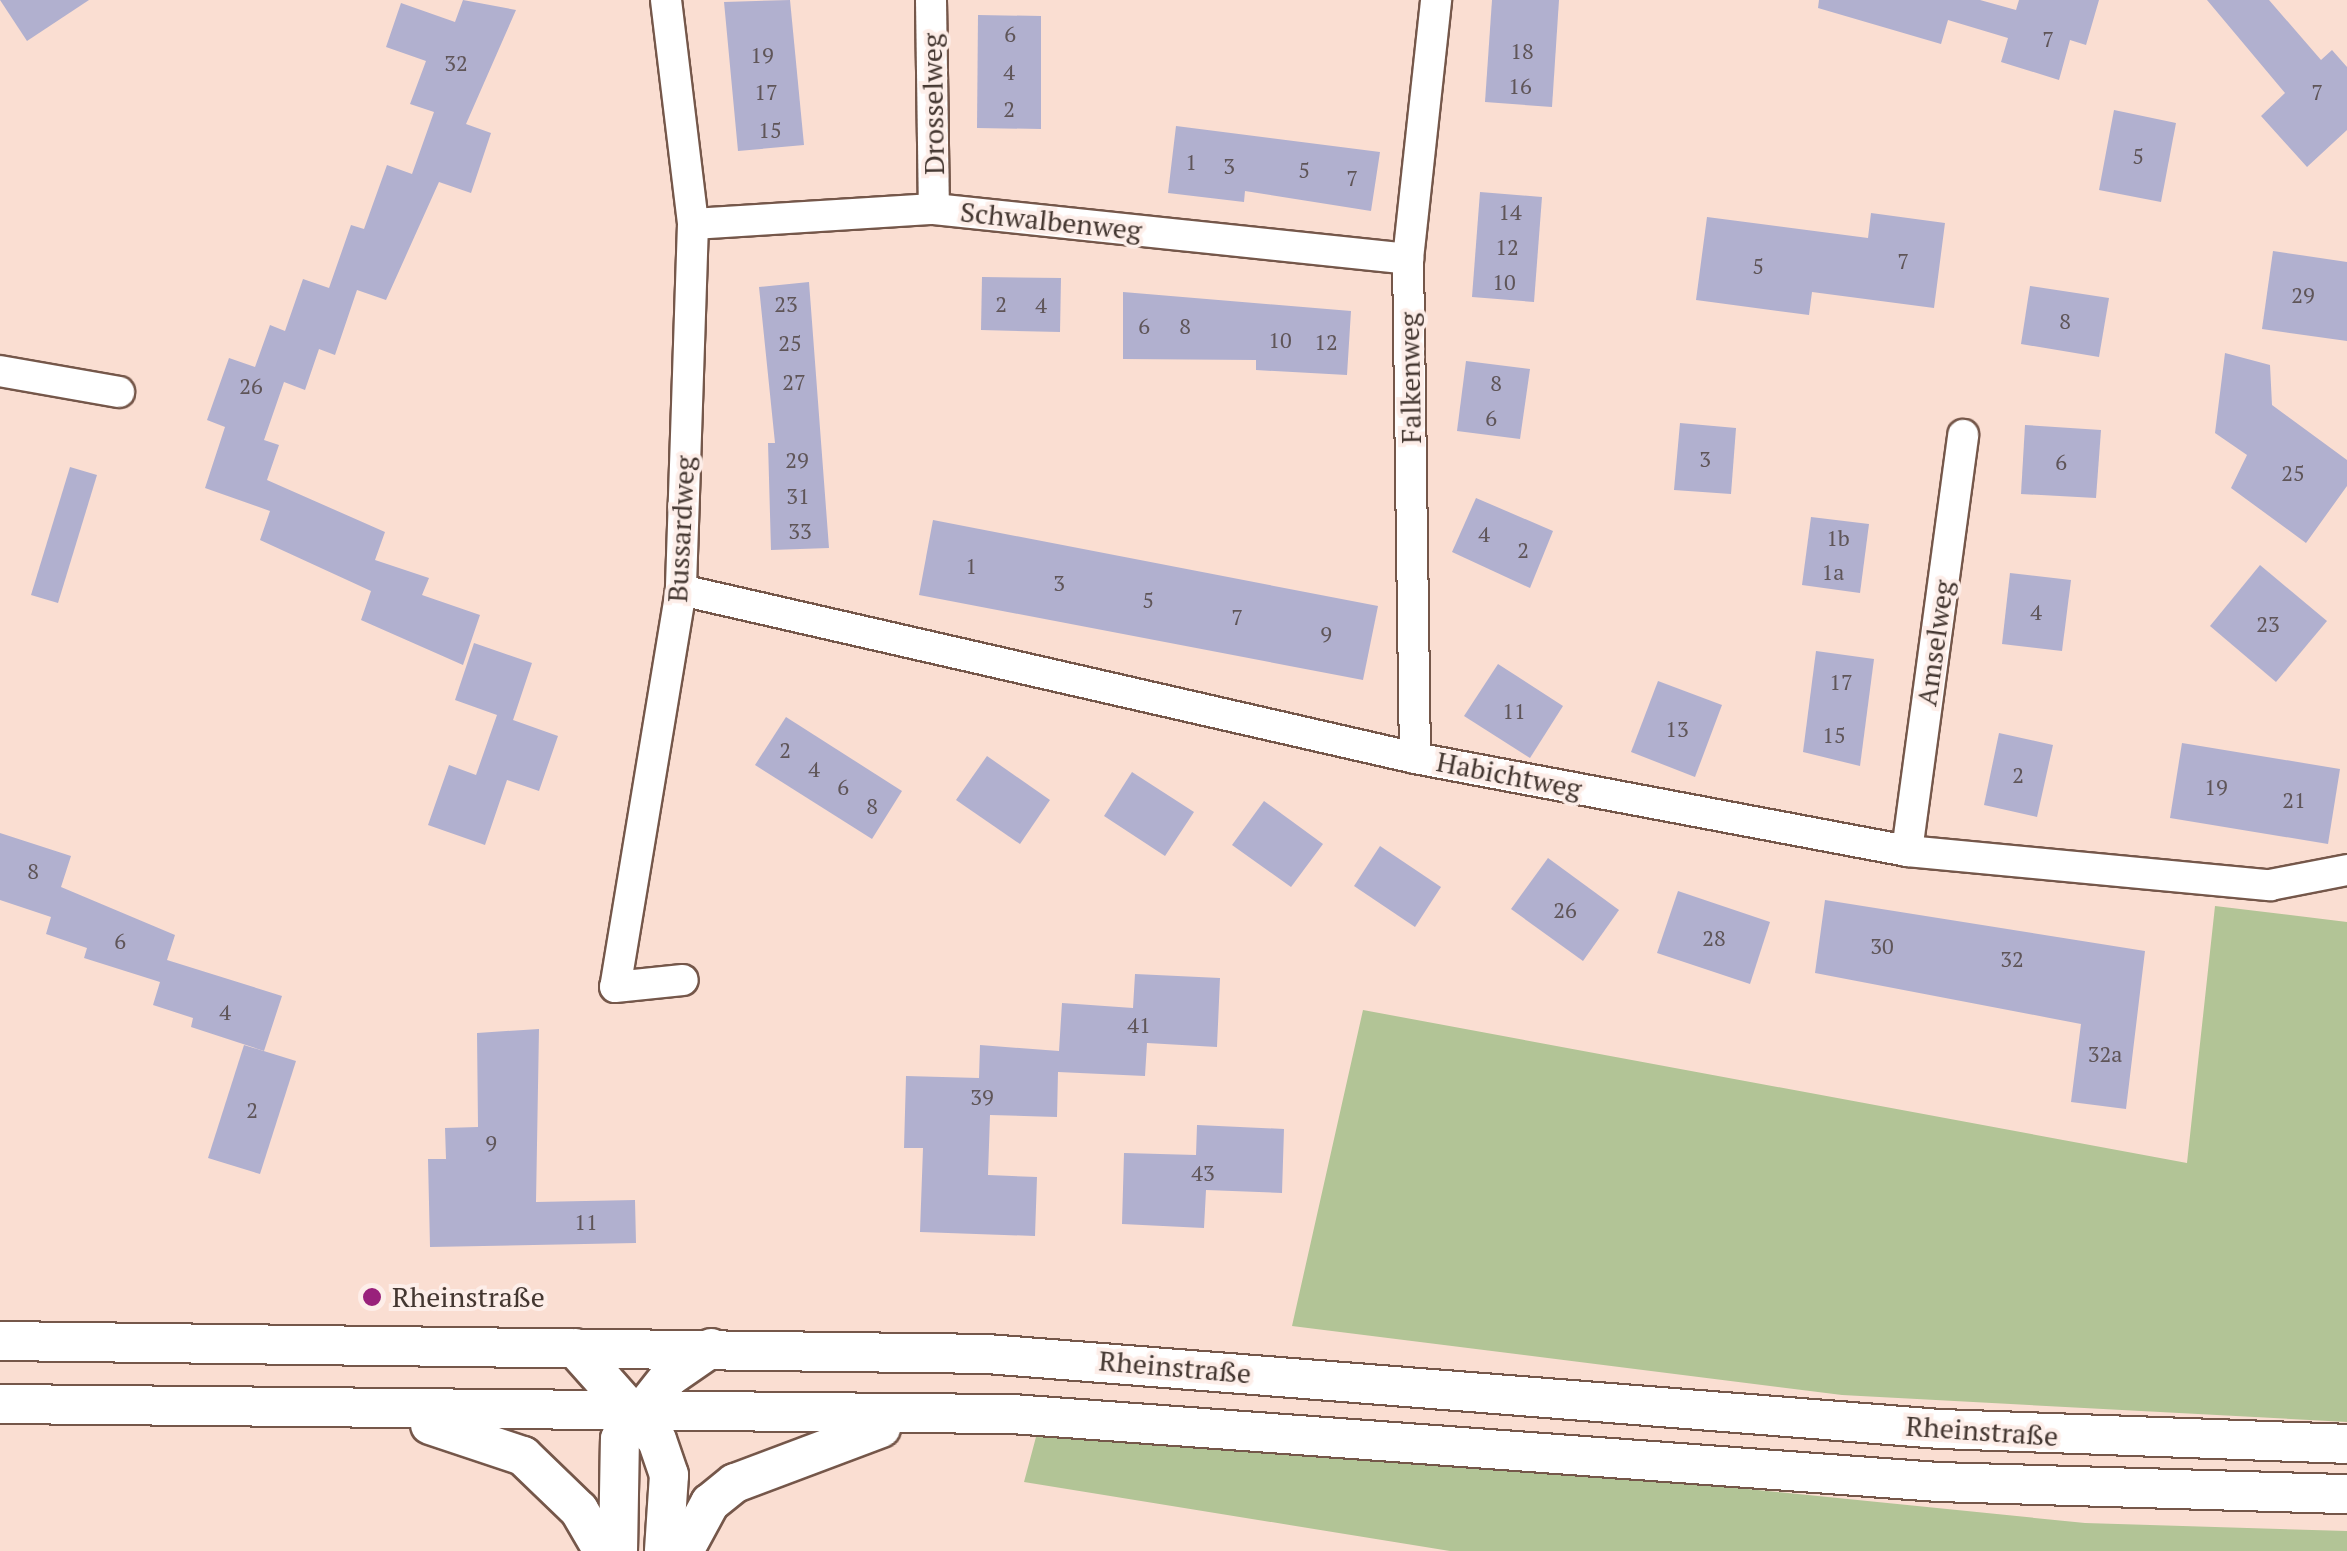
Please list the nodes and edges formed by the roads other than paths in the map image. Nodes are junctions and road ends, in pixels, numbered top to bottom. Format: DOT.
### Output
graph roads {
  1 [pos="666,0"];
  2 [pos="931,0"];
  3 [pos="1436,0"];
  4 [pos="934,208"];
  5 [pos="693,224"];
  6 [pos="1408,259"];
  7 [pos="0,371"];
  8 [pos="119,392"];
  9 [pos="1963,435"];
  10 [pos="681,590"];
  11 [pos="1414,758"];
  12 [pos="1907,851"];
  13 [pos="2347,870"];
  14 [pos="683,980"];
  15 [pos="0,1342"];
  16 [pos="575,1348"];
  17 [pos="711,1348"];
  18 [pos="0,1404"];
  19 [pos="394,1413"];
  20 [pos="637,1414"];
  21 [pos="926,1415"];
  22 [pos="2347,1444"];
  23 [pos="2347,1494"];
  24 [pos="603,1551"];
  25 [pos="618,1551"];
  26 [pos="664,1551"];
  27 [pos="684,1551"];
  1 -- 5 [label="street, Bussardweg"];
  2 -- 4 [label="street, Drosselweg"];
  3 -- 6 [label="street, Falkenweg"];
  4 -- 5 [label="street, Schwalbenweg"];
  4 -- 6 [label="street, Schwalbenweg"];
  5 -- 10 [label="street, Bussardweg"];
  6 -- 11 [label="street, Falkenweg"];
  7 -- 8 [label="street"];
  9 -- 12 [label="street, Amselweg"];
  10 -- 11 [label="street, Habichtweg"];
  10 -- 14 [label="street, Bussardweg"];
  11 -- 12 [label="street, Habichtweg"];
  12 -- 13 [label="street, Habichtweg"];
  15 -- 16 [label="street, Rheinstraße"];
  16 -- 17 [label="street, Rheinstraße"];
  16 -- 20 [label="street"];
  17 -- 20 [label="street"];
  17 -- 22 [label="street, Rheinstraße"];
  18 -- 19 [label="street, Rheinstraße"];
  19 -- 20 [label="street, Rheinstraße"];
  19 -- 24 [label="street"];
  20 -- 21 [label="street, Rheinstraße"];
  20 -- 25 [label="street"];
  20 -- 26 [label="street"];
  21 -- 23 [label="street, Rheinstraße"];
  21 -- 27 [label="street"];
}
